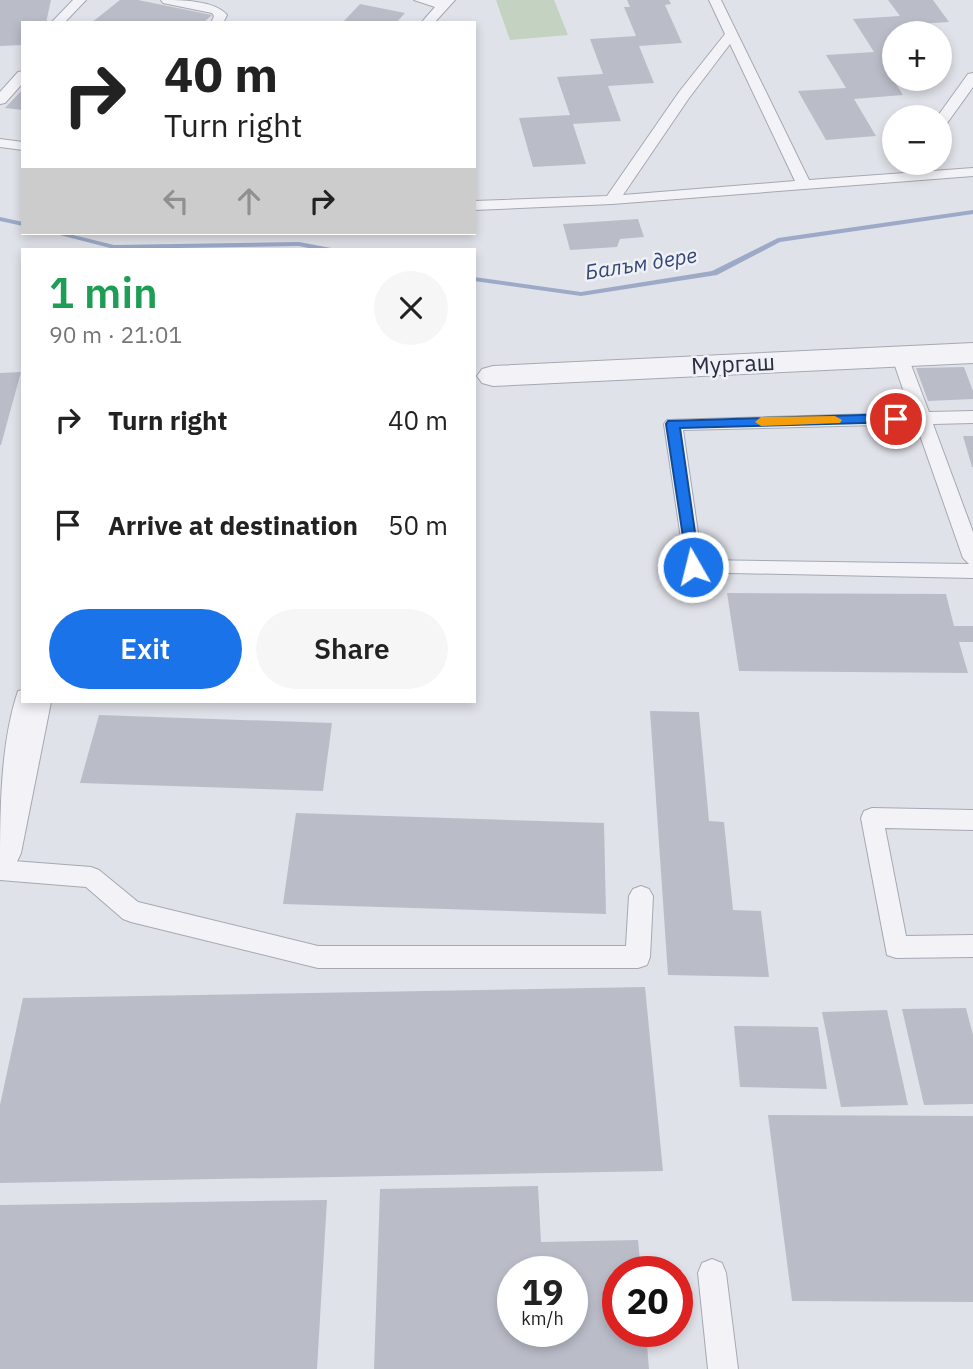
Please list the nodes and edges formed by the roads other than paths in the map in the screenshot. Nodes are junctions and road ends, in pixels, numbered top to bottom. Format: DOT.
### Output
graph roads {
  1 [pos="80,0"];
  2 [pos="167,0"];
  3 [pos="420,0"];
  4 [pos="715,0"];
  5 [pos="447,3"];
  6 [pos="59,21"];
  7 [pos="218,21"];
  8 [pos="429,21"];
  9 [pos="732,34"];
  10 [pos="21,77"];
  11 [pos="973,77"];
  12 [pos="0,100"];
  13 [pos="952,106"];
  14 [pos="0,143"];
  15 [pos="21,146"];
  16 [pos="973,172"];
  17 [pos="903,175"];
  18 [pos="901,178"];
  19 [pos="804,185"];
  20 [pos="612,200"];
  21 [pos="476,206"];
  22 [pos="973,353"];
  23 [pos="900,356"];
  24 [pos="493,376"];
  25 [pos="973,417"];
  26 [pos="924,418"];
  27 [pos="973,558"];
  28 [pos="973,571"];
  29 [pos="32,703"];
  30 [pos="973,820"];
  31 [pos="0,853"];
  32 [pos="0,870"];
  33 [pos="640,896"];
  34 [pos="973,946"];
  35 [pos="712,1273"];
  36 [pos="723,1369"];
  1 -- 6 [label="lane"];
  2 -- 7 [label="lane"];
  3 -- 5 [label="lane"];
  4 -- 9 [label="lane"];
  5 -- 8 [label="lane"];
  9 -- 19 [label="lane"];
  9 -- 20 [label="lane"];
  10 -- 12 [label="lane"];
  11 -- 13 [label="lane"];
  14 -- 15 [label="lane"];
  16 -- 18 [label="lane"];
  17 -- 18 [label="lane"];
  18 -- 19 [label="lane"];
  19 -- 20 [label="lane"];
  20 -- 21 [label="lane"];
  22 -- 23 [label="street, Мургаш"];
  23 -- 24 [label="street, Мургаш"];
  23 -- 26 [label="lane"];
  25 -- 26 [label="lane"];
  26 -- 27 [label="lane"];
  26 -- 28 [label="lane"];
  29 -- 31 [label="street"];
  30 -- 34 [label="lane"];
  32 -- 33 [label="lane"];
  35 -- 36 [label="lane"];
}
